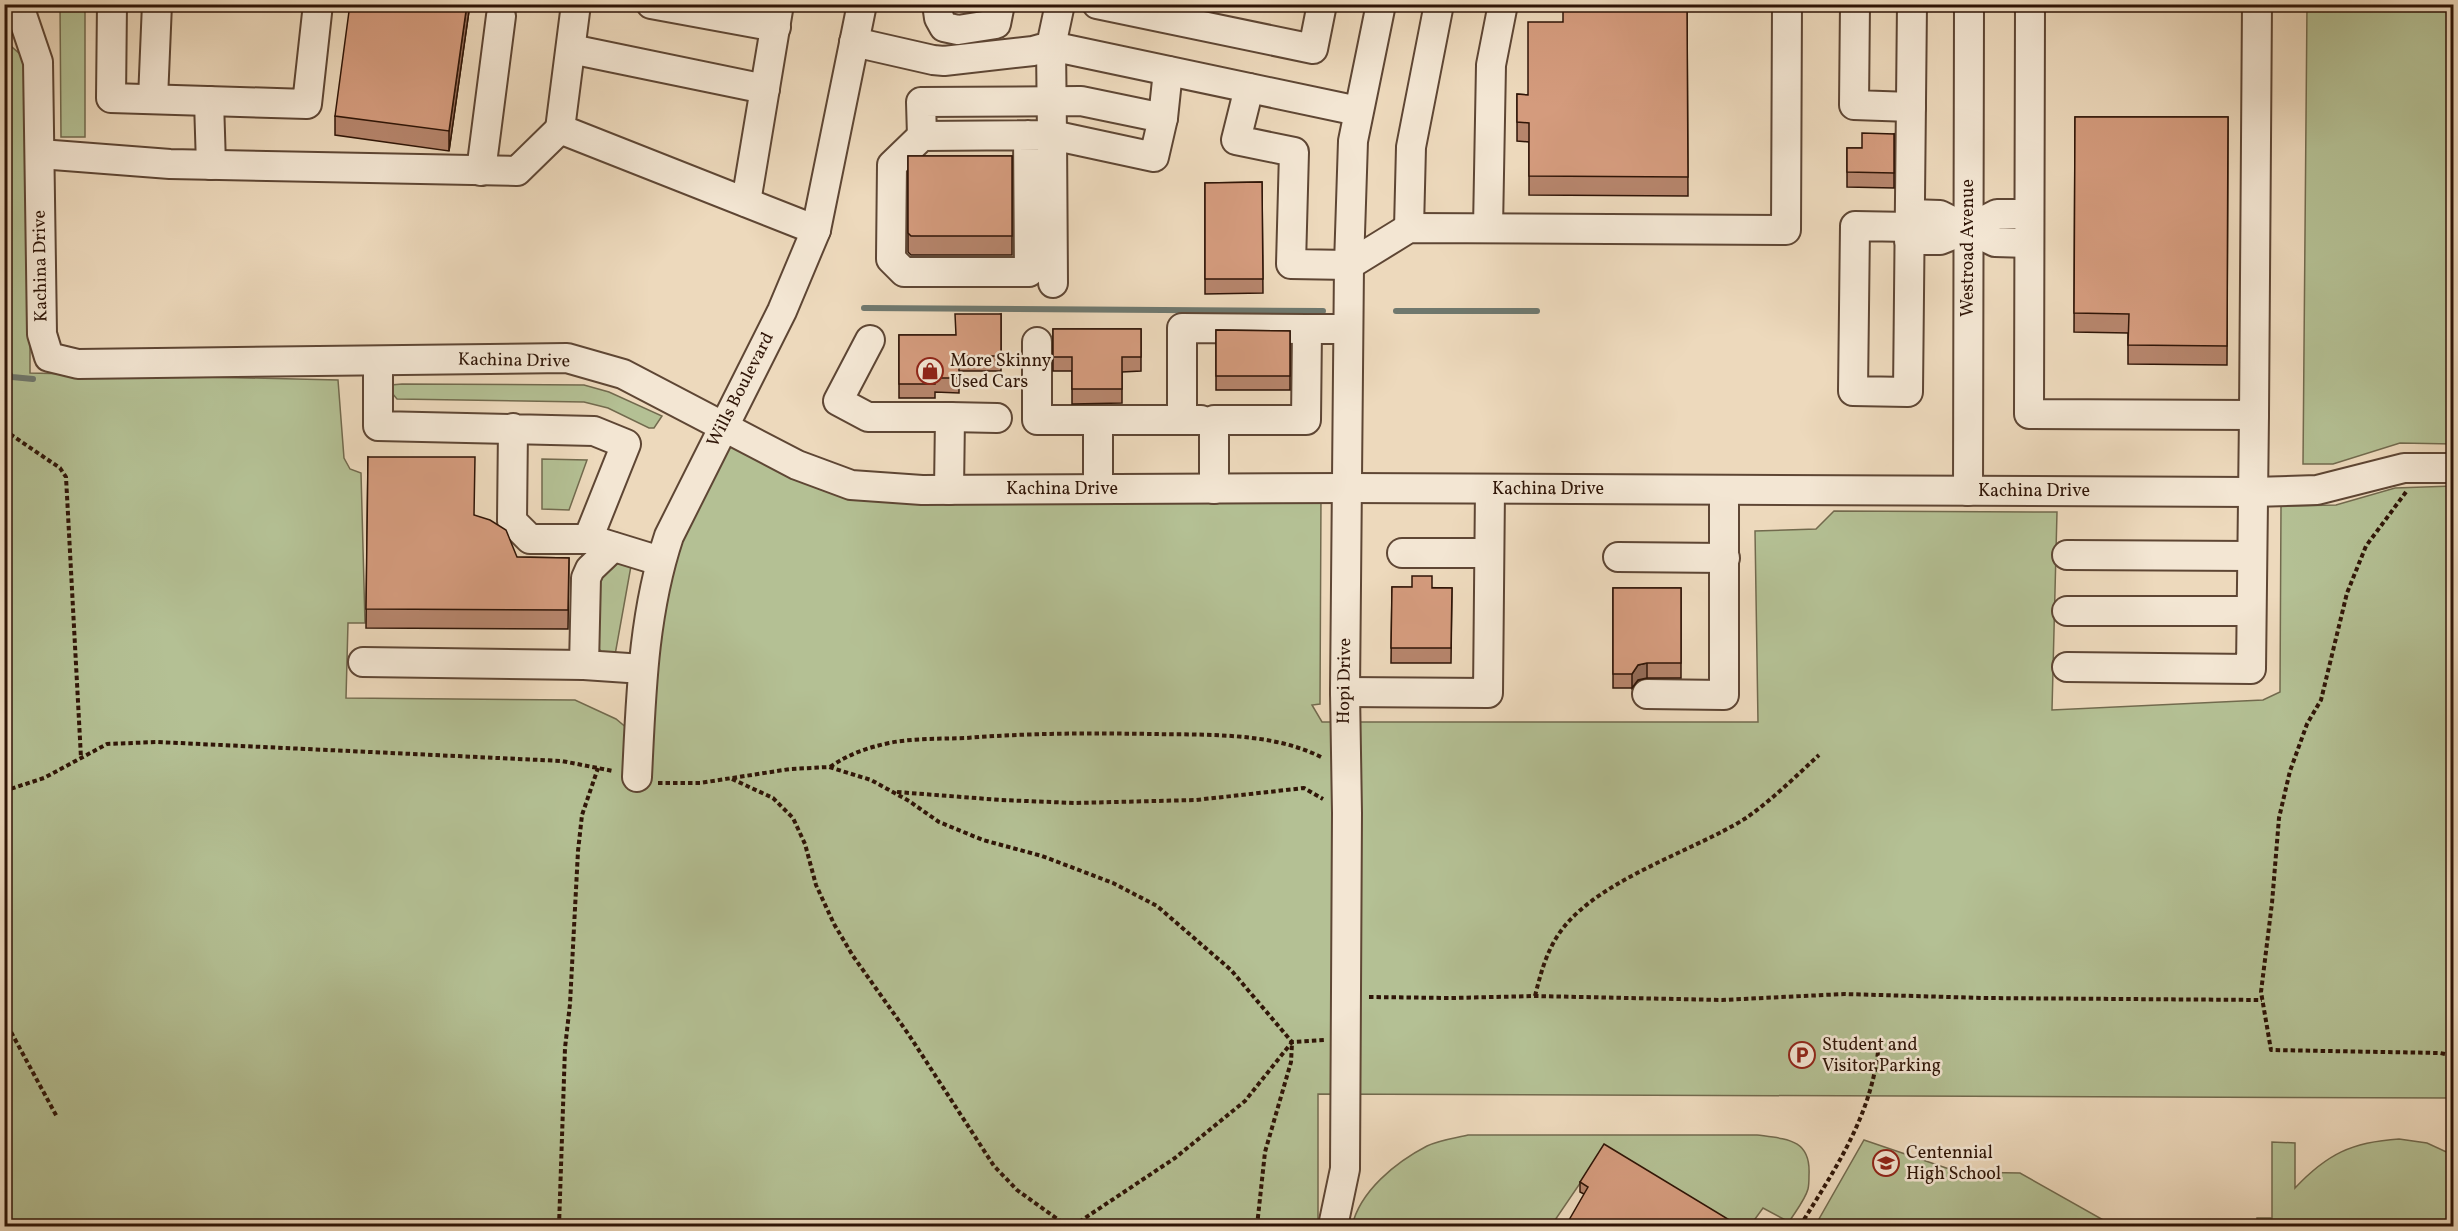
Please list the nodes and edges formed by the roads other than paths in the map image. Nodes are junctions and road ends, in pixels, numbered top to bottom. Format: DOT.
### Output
graph roads {
  1 [pos="112,4"];
  2 [pos="157,4"];
  3 [pos="318,4"];
  4 [pos="576,4"];
  5 [pos="651,4"];
  6 [pos="862,4"];
  7 [pos="937,4"];
  8 [pos="1000,4"];
  9 [pos="1060,4"];
  10 [pos="1322,4"];
  11 [pos="1381,4"];
  12 [pos="1439,4"];
  13 [pos="1503,4"];
  14 [pos="1787,4"];
  15 [pos="1855,4"];
  16 [pos="1912,4"];
  17 [pos="1969,4"];
  18 [pos="2030,4"];
  19 [pos="2257,4"];
  20 [pos="1113,6"];
  21 [pos="20,9"];
  22 [pos="501,16"];
  23 [pos="778,16"];
  24 [pos="854,42"];
  25 [pos="1051,46"];
  26 [pos="571,49"];
  27 [pos="1168,71"];
  28 [pos="1249,88"];
  29 [pos="765,89"];
  30 [pos="153,99"];
  31 [pos="1052,100"];
  32 [pos="209,101"];
  33 [pos="1911,107"];
  34 [pos="1358,111"];
  35 [pos="1163,118"];
  36 [pos="560,129"];
  37 [pos="1040,135"];
  38 [pos="922,136"];
  39 [pos="40,154"];
  40 [pos="211,165"];
  41 [pos="481,171"];
  42 [pos="746,202"];
  43 [pos="2030,214"];
  44 [pos="1910,227"];
  45 [pos="1409,228"];
  46 [pos="1488,228"];
  47 [pos="1968,229"];
  48 [pos="816,230"];
  49 [pos="2030,243"];
  50 [pos="1349,265"];
  51 [pos="1053,283"];
  52 [pos="1307,329"];
  53 [pos="1348,329"];
  54 [pos="870,340"];
  55 [pos="1037,342"];
  56 [pos="378,361"];
  57 [pos="2254,416"];
  58 [pos="950,417"];
  59 [pos="997,418"];
  60 [pos="1098,420"];
  61 [pos="1182,420"];
  62 [pos="1214,420"];
  63 [pos="723,425"];
  64 [pos="513,428"];
  65 [pos="2454,468"];
  66 [pos="1349,488"];
  67 [pos="1098,489"];
  68 [pos="1214,489"];
  69 [pos="1490,489"];
  70 [pos="949,490"];
  71 [pos="1724,490"];
  72 [pos="1968,491"];
  73 [pos="2253,492"];
  74 [pos="600,543"];
  75 [pos="1402,553"];
  76 [pos="1489,553"];
  77 [pos="2067,555"];
  78 [pos="2252,556"];
  79 [pos="1618,557"];
  80 [pos="1725,558"];
  81 [pos="660,561"];
  82 [pos="2067,611"];
  83 [pos="2252,612"];
  84 [pos="363,662"];
  85 [pos="584,665"];
  86 [pos="2067,667"];
  87 [pos="643,669"];
  88 [pos="1345,692"];
  89 [pos="1647,694"];
  90 [pos="637,777"];
  91 [pos="1333,1227"];
  1 -- 30 [label="street"];
  2 -- 30 [label="street"];
  3 -- 32 [label="street"];
  4 -- 26 [label="street"];
  5 -- 23 [label="street"];
  6 -- 24 [label="street, Wills Boulevard"];
  7 -- 8 [label="street"];
  9 -- 25 [label="street"];
  10 -- 20 [label="street"];
  11 -- 34 [label="street, Hopi Drive"];
  12 -- 45 [label="street"];
  13 -- 46 [label="street"];
  14 -- 46 [label="street"];
  15 -- 33 [label="street"];
  16 -- 33 [label="street"];
  17 -- 47 [label="street, Westroad Avenue"];
  18 -- 43 [label="street"];
  19 -- 57 [label="street"];
  21 -- 39 [label="street, Kachina Drive"];
  22 -- 41 [label="street"];
  23 -- 29 [label="street"];
  24 -- 25 [label="street"];
  24 -- 48 [label="street, Wills Boulevard"];
  25 -- 27 [label="street"];
  25 -- 31 [label="street"];
  26 -- 29 [label="street"];
  26 -- 36 [label="street"];
  27 -- 28 [label="street"];
  27 -- 35 [label="street"];
  28 -- 34 [label="street"];
  28 -- 50 [label="street"];
  29 -- 42 [label="street"];
  30 -- 32 [label="street"];
  31 -- 35 [label="street"];
  31 -- 37 [label="street"];
  31 -- 38 [label="street"];
  32 -- 40 [label="street"];
  33 -- 44 [label="street"];
  34 -- 50 [label="street, Hopi Drive"];
  35 -- 37 [label="street"];
  36 -- 41 [label="street"];
  36 -- 42 [label="street"];
  37 -- 38 [label="street"];
  37 -- 38 [label="street"];
  37 -- 51 [label="street"];
  39 -- 40 [label="street"];
  39 -- 56 [label="street, Kachina Drive"];
  40 -- 41 [label="street"];
  42 -- 48 [label="street"];
  43 -- 47 [label="street"];
  43 -- 49 [label="street"];
  44 -- 44 [label="street"];
  44 -- 47 [label="street"];
  45 -- 46 [label="street"];
  45 -- 50 [label="street"];
  47 -- 49 [label="street"];
  47 -- 72 [label="street, Westroad Avenue"];
  48 -- 63 [label="street, Wills Boulevard"];
  49 -- 57 [label="street"];
  50 -- 53 [label="street, Hopi Drive"];
  52 -- 53 [label="street"];
  52 -- 61 [label="street"];
  52 -- 62 [label="street"];
  53 -- 66 [label="street, Hopi Drive"];
  54 -- 58 [label="street"];
  55 -- 60 [label="street"];
  56 -- 63 [label="street, Kachina Drive"];
  56 -- 64 [label="street"];
  57 -- 73 [label="street"];
  58 -- 59 [label="street"];
  58 -- 70 [label="street"];
  60 -- 61 [label="street"];
  60 -- 67 [label="street"];
  61 -- 62 [label="street"];
  62 -- 68 [label="street"];
  63 -- 70 [label="street, Kachina Drive"];
  63 -- 81 [label="street, Wills Boulevard"];
  64 -- 74 [label="street"];
  64 -- 74 [label="street"];
  65 -- 73 [label="street, Kachina Drive"];
  66 -- 68 [label="street, Kachina Drive"];
  66 -- 69 [label="street, Kachina Drive"];
  66 -- 88 [label="street, Hopi Drive"];
  67 -- 68 [label="street, Kachina Drive"];
  67 -- 70 [label="street, Kachina Drive"];
  69 -- 71 [label="street, Kachina Drive"];
  69 -- 76 [label="street"];
  71 -- 72 [label="street, Kachina Drive"];
  71 -- 80 [label="street"];
  72 -- 73 [label="street, Kachina Drive"];
  73 -- 78 [label="street"];
  74 -- 81 [label="street"];
  74 -- 85 [label="street"];
  75 -- 76 [label="street"];
  76 -- 88 [label="street"];
  77 -- 78 [label="street"];
  78 -- 83 [label="street"];
  79 -- 80 [label="street"];
  80 -- 89 [label="street"];
  81 -- 87 [label="street, Wills Boulevard"];
  82 -- 83 [label="street"];
  83 -- 86 [label="street"];
  84 -- 85 [label="street"];
  85 -- 87 [label="street"];
  87 -- 90 [label="street, Wills Boulevard"];
  88 -- 91 [label="street, Hopi Drive"];
}
